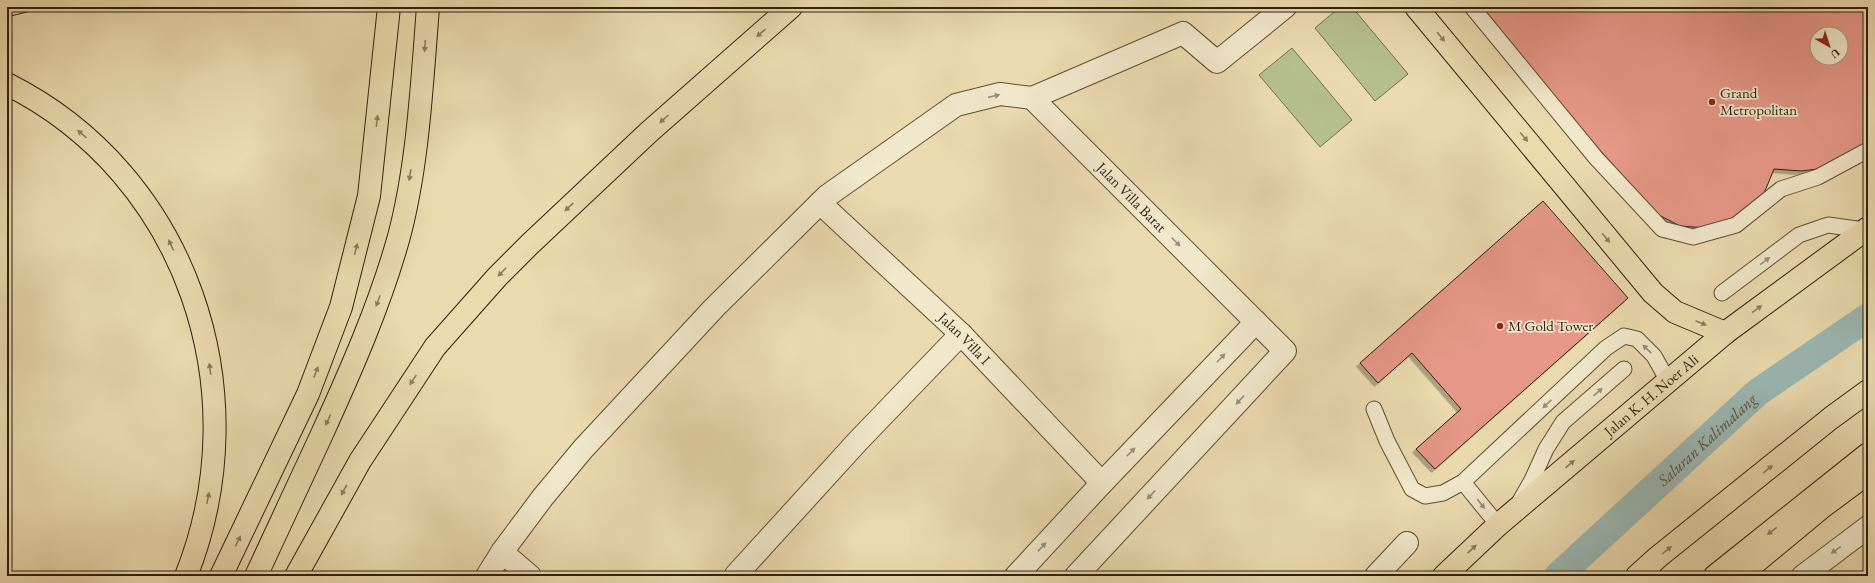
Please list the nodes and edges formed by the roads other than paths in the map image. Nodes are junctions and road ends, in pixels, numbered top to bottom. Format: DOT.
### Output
graph roads {
  1 [pos="389,7"];
  2 [pos="428,7"];
  3 [pos="791,7"];
  4 [pos="1285,7"];
  5 [pos="1416,7"];
  6 [pos="1472,7"];
  7 [pos="7,84"];
  8 [pos="1032,98"];
  9 [pos="1868,150"];
  10 [pos="820,203"];
  11 [pos="1866,229"];
  12 [pos="1722,293"];
  13 [pos="1256,322"];
  14 [pos="1725,333"];
  15 [pos="961,334"];
  16 [pos="1624,369"];
  17 [pos="1668,381"];
  18 [pos="1868,391"];
  19 [pos="1374,409"];
  20 [pos="1868,454"];
  21 [pos="1868,473"];
  22 [pos="1463,482"];
  23 [pos="1102,483"];
  24 [pos="1505,520"];
  25 [pos="1868,527"];
  26 [pos="1407,543"];
  27 [pos="502,552"];
  28 [pos="186,576"];
  29 [pos="221,576"];
  30 [pos="256,576"];
  31 [pos="296,576"];
  32 [pos="487,576"];
  33 [pos="530,576"];
  34 [pos="735,576"];
  35 [pos="1016,576"];
  36 [pos="1076,576"];
  37 [pos="1376,576"];
  38 [pos="1444,576"];
  39 [pos="1637,576"];
  40 [pos="1715,576"];
  41 [pos="1739,576"];
  42 [pos="1803,576"];
  29 -- 1 [label="main road, one-way"];
  2 -- 30 [label="main road, one-way"];
  3 -- 31 [label="main road, one-way"];
  4 -- 8 [label="street"];
  5 -- 14 [label="main road, one-way"];
  6 -- 9 [label="lane"];
  28 -- 7 [label="main road, one-way"];
  10 -- 8 [label="street, one-way"];
  8 -- 13 [label="street, Jalan Villa Barat, one-way"];
  10 -- 15 [label="street, Jalan Villa I"];
  10 -- 27 [label="street"];
  12 -- 11 [label="lane, one-way"];
  14 -- 11 [label="main road, Jalan K. H. Noer Ali, one-way"];
  23 -- 13 [label="street, one-way"];
  13 -- 36 [label="street, Jalan Villa Barat, one-way"];
  14 -- 17 [label="main road, Jalan K. H. Noer Ali"];
  15 -- 23 [label="street, Jalan Villa I"];
  15 -- 34 [label="street"];
  24 -- 16 [label="lane, one-way"];
  17 -- 22 [label="lane, one-way"];
  24 -- 17 [label="main road, Jalan K. H. Noer Ali, one-way"];
  39 -- 18 [label="main road, one-way"];
  19 -- 22 [label="lane"];
  20 -- 40 [label="main road, one-way"];
  21 -- 41 [label="main road"];
  22 -- 24 [label="lane, one-way"];
  35 -- 23 [label="street, one-way"];
  38 -- 24 [label="main road, Jalan K. H. Noer Ali, one-way"];
  25 -- 42 [label="street, one-way"];
  26 -- 37 [label="street"];
  27 -- 32 [label="street"];
  27 -- 33 [label="street"];
}
